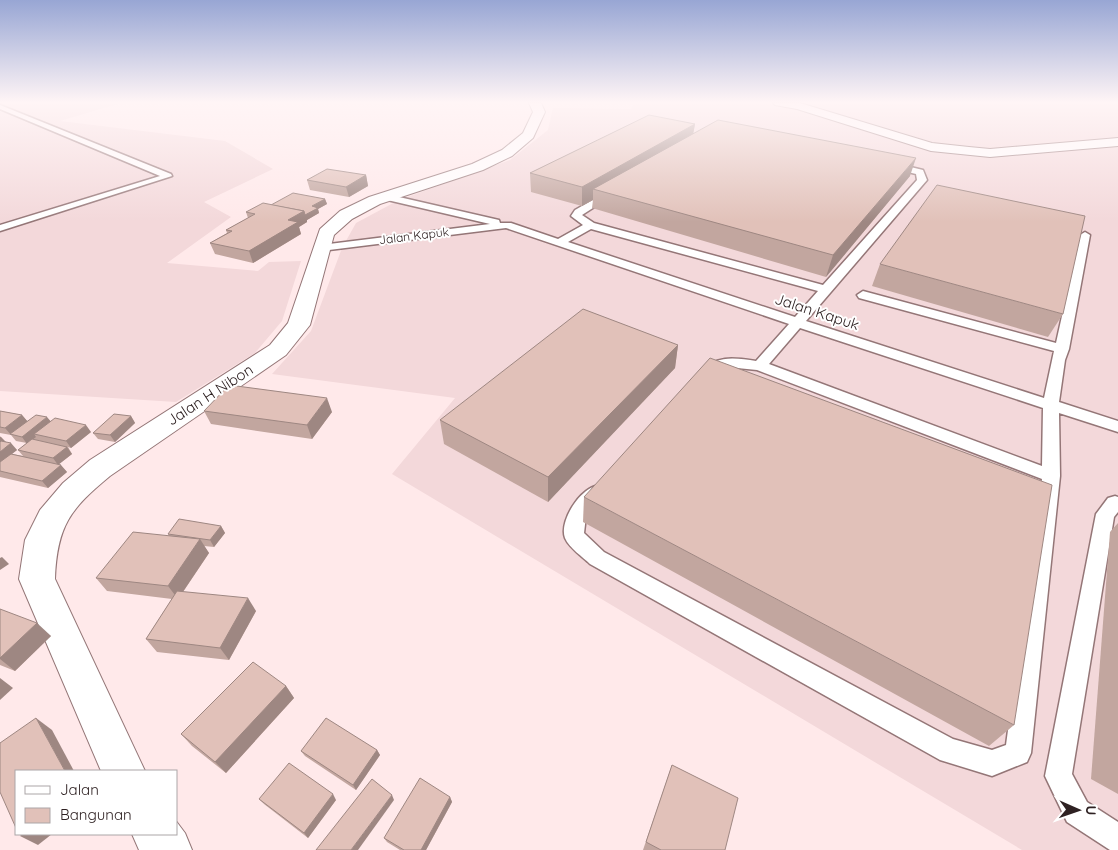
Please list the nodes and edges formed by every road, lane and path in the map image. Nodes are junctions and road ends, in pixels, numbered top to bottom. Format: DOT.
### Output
graph roads {
  1 [pos="87,143"];
  2 [pos="522,143"];
  3 [pos="916,143"];
  4 [pos="1110,143"];
  5 [pos="876,162"];
  6 [pos="619,188"];
  7 [pos="386,197"];
  8 [pos="507,225"];
  9 [pos="590,225"];
  10 [pos="0,228"];
  11 [pos="1086,235"];
  12 [pos="560,242"];
  13 [pos="321,248"];
  14 [pos="826,289"];
  15 [pos="863,295"];
  16 [pos="798,323"];
  17 [pos="1062,349"];
  18 [pos="760,366"];
  19 [pos="698,384"];
  20 [pos="1050,404"];
  21 [pos="1118,427"];
  22 [pos="1051,476"];
  23 [pos="611,477"];
  24 [pos="1118,504"];
  25 [pos="123,770"];
  26 [pos="157,835"];
  27 [pos="1118,840"];
  28 [pos="168,850"];
  1 -- 10 [label="lane"];
  2 -- 7 [label="street, Jalan H Nibon"];
  3 -- 4 [label="street"];
  5 -- 14 [label="lane"];
  6 -- 9 [label="lane"];
  7 -- 8 [label="lane, Jalan Kapuk"];
  7 -- 13 [label="street, Jalan H Nibon"];
  8 -- 12 [label="lane, Jalan Kapuk"];
  8 -- 13 [label="lane, Jalan Kapuk"];
  9 -- 12 [label="lane"];
  9 -- 14 [label="lane"];
  11 -- 17 [label="lane"];
  12 -- 16 [label="lane, Jalan Kapuk"];
  13 -- 25 [label="street, Jalan H Nibon"];
  14 -- 16 [label="lane"];
  15 -- 17 [label="lane"];
  16 -- 18 [label="lane"];
  16 -- 20 [label="lane, Jalan Kapuk"];
  17 -- 20 [label="lane"];
  18 -- 19 [label="lane"];
  18 -- 22 [label="lane"];
  20 -- 21 [label="lane, Jalan Kapuk"];
  20 -- 22 [label="lane"];
  22 -- 23 [label="lane"];
  24 -- 27 [label="lane"];
  26 -- 28 [label="street"];
}
